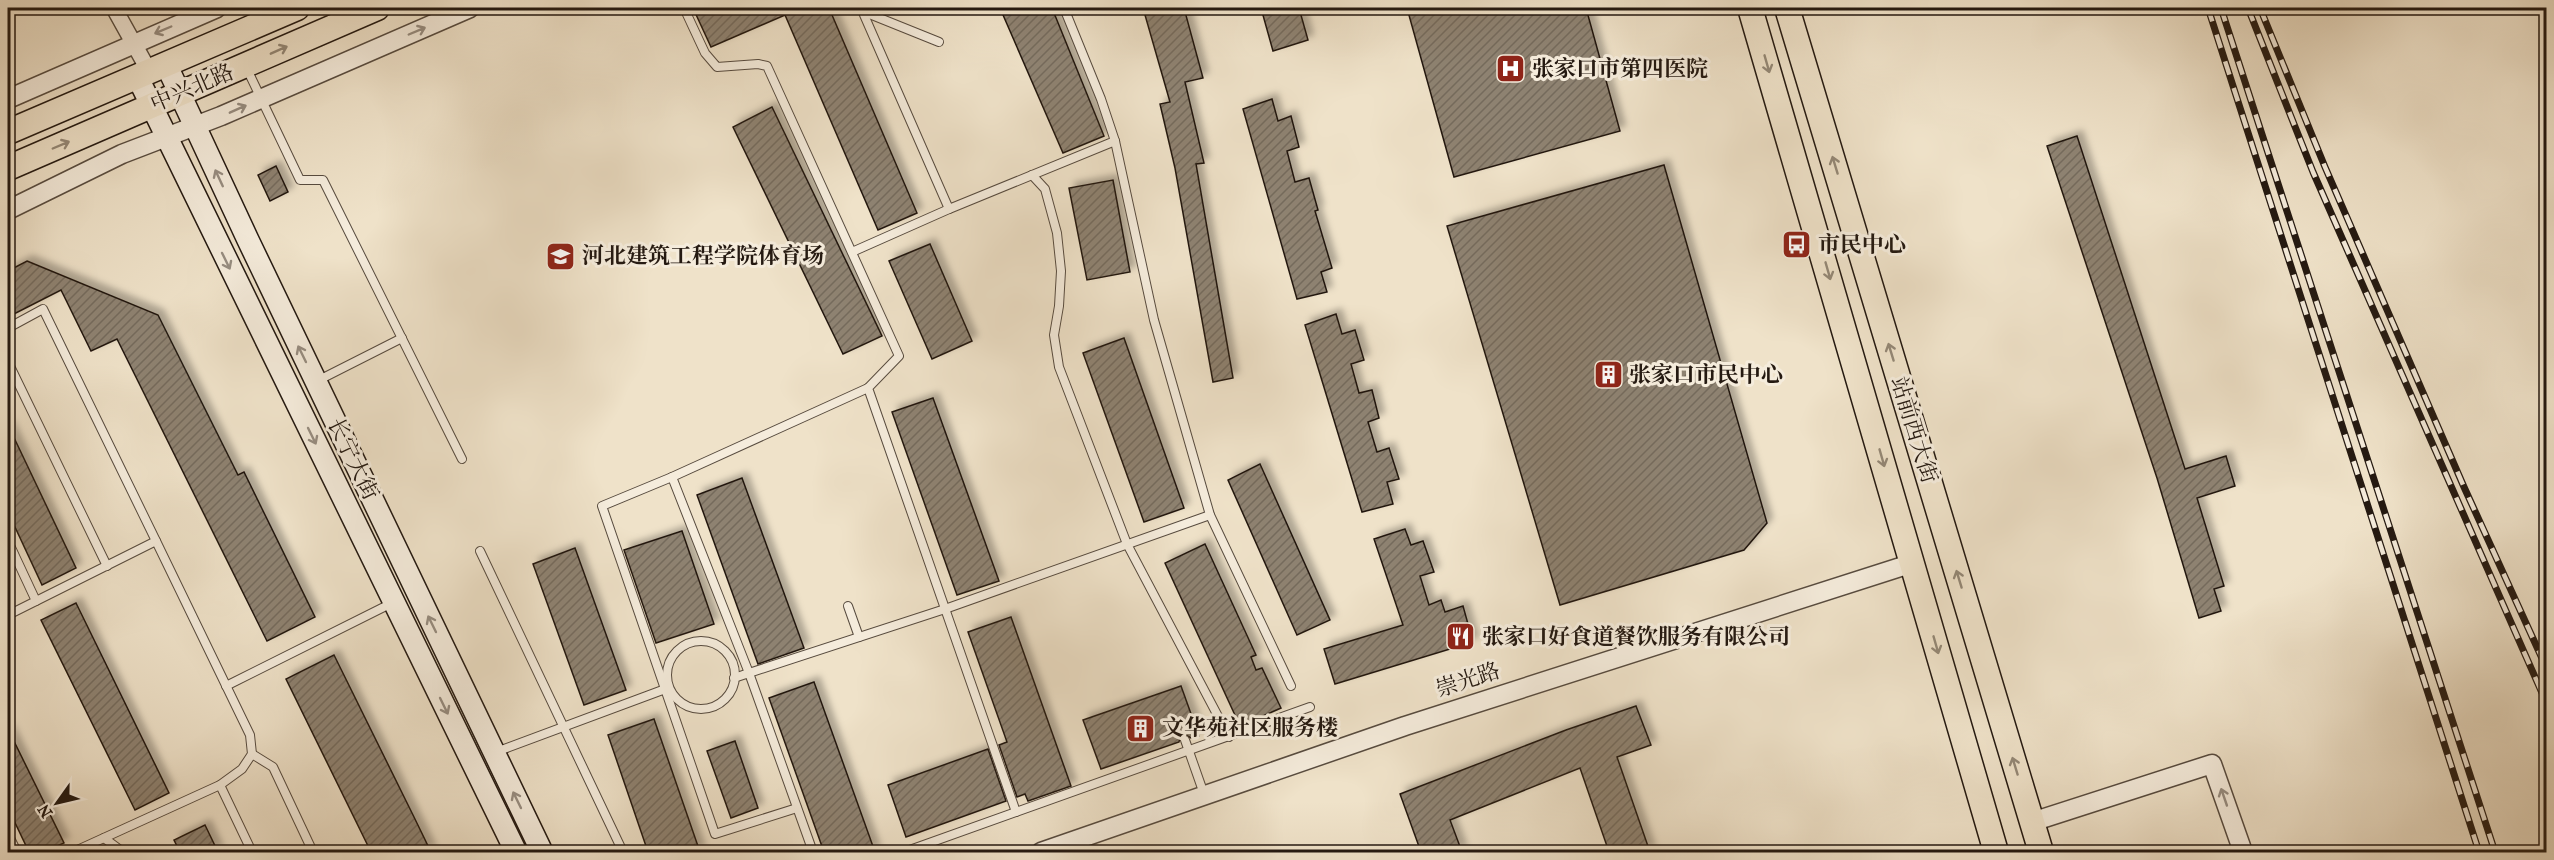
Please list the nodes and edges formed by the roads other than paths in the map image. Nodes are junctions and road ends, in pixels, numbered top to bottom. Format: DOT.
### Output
graph roads {
  1 [pos="114,8"];
  2 [pos="217,8"];
  3 [pos="297,8"];
  4 [pos="377,8"];
  5 [pos="470,8"];
  6 [pos="684,8"];
  7 [pos="1064,8"];
  8 [pos="1750,8"];
  9 [pos="1787,8"];
  10 [pos="862,9"];
  11 [pos="133,42"];
  12 [pos="939,42"];
  13 [pos="246,64"];
  14 [pos="150,70"];
  15 [pos="180,93"];
  16 [pos="8,99"];
  17 [pos="262,99"];
  18 [pos="150,106"];
  19 [pos="195,127"];
  20 [pos="8,132"];
  21 [pos="166,138"];
  22 [pos="1115,141"];
  23 [pos="8,168"];
  24 [pos="1032,175"];
  25 [pos="949,209"];
  26 [pos="8,210"];
  27 [pos="852,252"];
  28 [pos="8,328"];
  29 [pos="402,338"];
  30 [pos="8,362"];
  31 [pos="316,382"];
  32 [pos="868,388"];
  33 [pos="462,459"];
  34 [pos="672,477"];
  35 [pos="1210,515"];
  36 [pos="8,541"];
  37 [pos="156,542"];
  38 [pos="1126,544"];
  39 [pos="480,551"];
  40 [pos="1913,562"];
  41 [pos="107,566"];
  42 [pos="36,601"];
  43 [pos="393,602"];
  44 [pos="848,606"];
  45 [pos="945,609"];
  46 [pos="8,615"];
  47 [pos="859,637"];
  48 [pos="749,673"];
  49 [pos="734,678"];
  50 [pos="226,686"];
  51 [pos="1291,687"];
  52 [pos="667,688"];
  53 [pos="1310,707"];
  54 [pos="562,727"];
  55 [pos="1229,737"];
  56 [pos="1185,740"];
  57 [pos="1189,751"];
  58 [pos="494,753"];
  59 [pos="252,754"];
  60 [pos="220,785"];
  61 [pos="1204,795"];
  62 [pos="797,808"];
  63 [pos="1016,812"];
  64 [pos="2032,822"];
  65 [pos="8,834"];
  66 [pos="104,838"];
  67 [pos="17,852"];
  68 [pos="73,852"];
  69 [pos="123,852"];
  70 [pos="252,852"];
  71 [pos="313,852"];
  72 [pos="516,852"];
  73 [pos="542,852"];
  74 [pos="623,852"];
  75 [pos="813,852"];
  76 [pos="904,852"];
  77 [pos="1041,852"];
  78 [pos="1996,852"];
  79 [pos="2041,852"];
  80 [pos="2243,852"];
  1 -- 11 [label="street"];
  2 -- 11 [label="street, one-way"];
  3 -- 14 [label="main road, 中兴北路"];
  13 -- 4 [label="main road, 中兴北路, one-way"];
  17 -- 5 [label="street, one-way"];
  6 -- 27 [label="lane"];
  7 -- 22 [label="lane"];
  8 -- 40 [label="main road, 站前西大街, one-way"];
  64 -- 9 [label="main road, 站前西大街, one-way"];
  10 -- 12 [label="lane"];
  10 -- 25 [label="lane"];
  11 -- 14 [label="street"];
  11 -- 16 [label="street"];
  13 -- 15 [label="main road, 中兴北路"];
  13 -- 17 [label="lane"];
  14 -- 15 [label="main road, 长宁大街"];
  14 -- 18 [label="main road, 长宁大街"];
  14 -- 20 [label="main road, 中兴北路"];
  15 -- 18 [label="main road, 中兴北路"];
  15 -- 19 [label="main road, 长宁大街"];
  19 -- 17 [label="street, one-way"];
  17 -- 29 [label="lane"];
  18 -- 21 [label="main road, 长宁大街"];
  23 -- 18 [label="main road, 中兴北路, one-way"];
  19 -- 21 [label="street"];
  31 -- 19 [label="main road, 长宁大街, one-way"];
  21 -- 26 [label="street"];
  21 -- 43 [label="main road, 长宁大街, one-way"];
  22 -- 24 [label="lane"];
  22 -- 35 [label="lane"];
  24 -- 25 [label="lane"];
  24 -- 38 [label="lane"];
  25 -- 27 [label="lane"];
  27 -- 32 [label="lane"];
  28 -- 37 [label="lane"];
  29 -- 31 [label="lane"];
  29 -- 33 [label="lane"];
  30 -- 41 [label="lane"];
  58 -- 31 [label="main road, 长宁大街, one-way"];
  32 -- 34 [label="lane"];
  32 -- 45 [label="lane"];
  34 -- 48 [label="lane"];
  34 -- 52 [label="lane"];
  35 -- 38 [label="lane"];
  35 -- 51 [label="lane"];
  36 -- 42 [label="lane"];
  37 -- 41 [label="lane"];
  37 -- 50 [label="lane"];
  38 -- 45 [label="lane"];
  38 -- 55 [label="lane"];
  39 -- 54 [label="lane"];
  40 -- 61 [label="street, 崇光路"];
  40 -- 78 [label="main road, 站前西大街, one-way"];
  41 -- 42 [label="lane"];
  42 -- 46 [label="lane"];
  43 -- 50 [label="lane"];
  43 -- 72 [label="main road, 长宁大街, one-way"];
  44 -- 47 [label="lane"];
  45 -- 47 [label="lane"];
  45 -- 63 [label="lane"];
  47 -- 48 [label="lane"];
  48 -- 49 [label="lane"];
  48 -- 62 [label="lane"];
  49 -- 52 [label="lane"];
  49 -- 52 [label="lane"];
  50 -- 59 [label="lane"];
  52 -- 54 [label="lane"];
  52 -- 62 [label="lane"];
  53 -- 55 [label="lane"];
  54 -- 58 [label="lane"];
  54 -- 74 [label="lane"];
  55 -- 57 [label="lane"];
  56 -- 57 [label="lane"];
  57 -- 61 [label="lane"];
  57 -- 63 [label="lane"];
  73 -- 58 [label="main road, 长宁大街, one-way"];
  59 -- 60 [label="lane"];
  59 -- 71 [label="lane"];
  60 -- 66 [label="lane"];
  60 -- 70 [label="lane"];
  61 -- 77 [label="street, 崇光路"];
  62 -- 75 [label="lane"];
  63 -- 76 [label="lane"];
  64 -- 79 [label="main road, 站前西大街"];
  80 -- 64 [label="street, one-way"];
  65 -- 67 [label="lane"];
  66 -- 68 [label="lane"];
  66 -- 69 [label="lane"];
}
